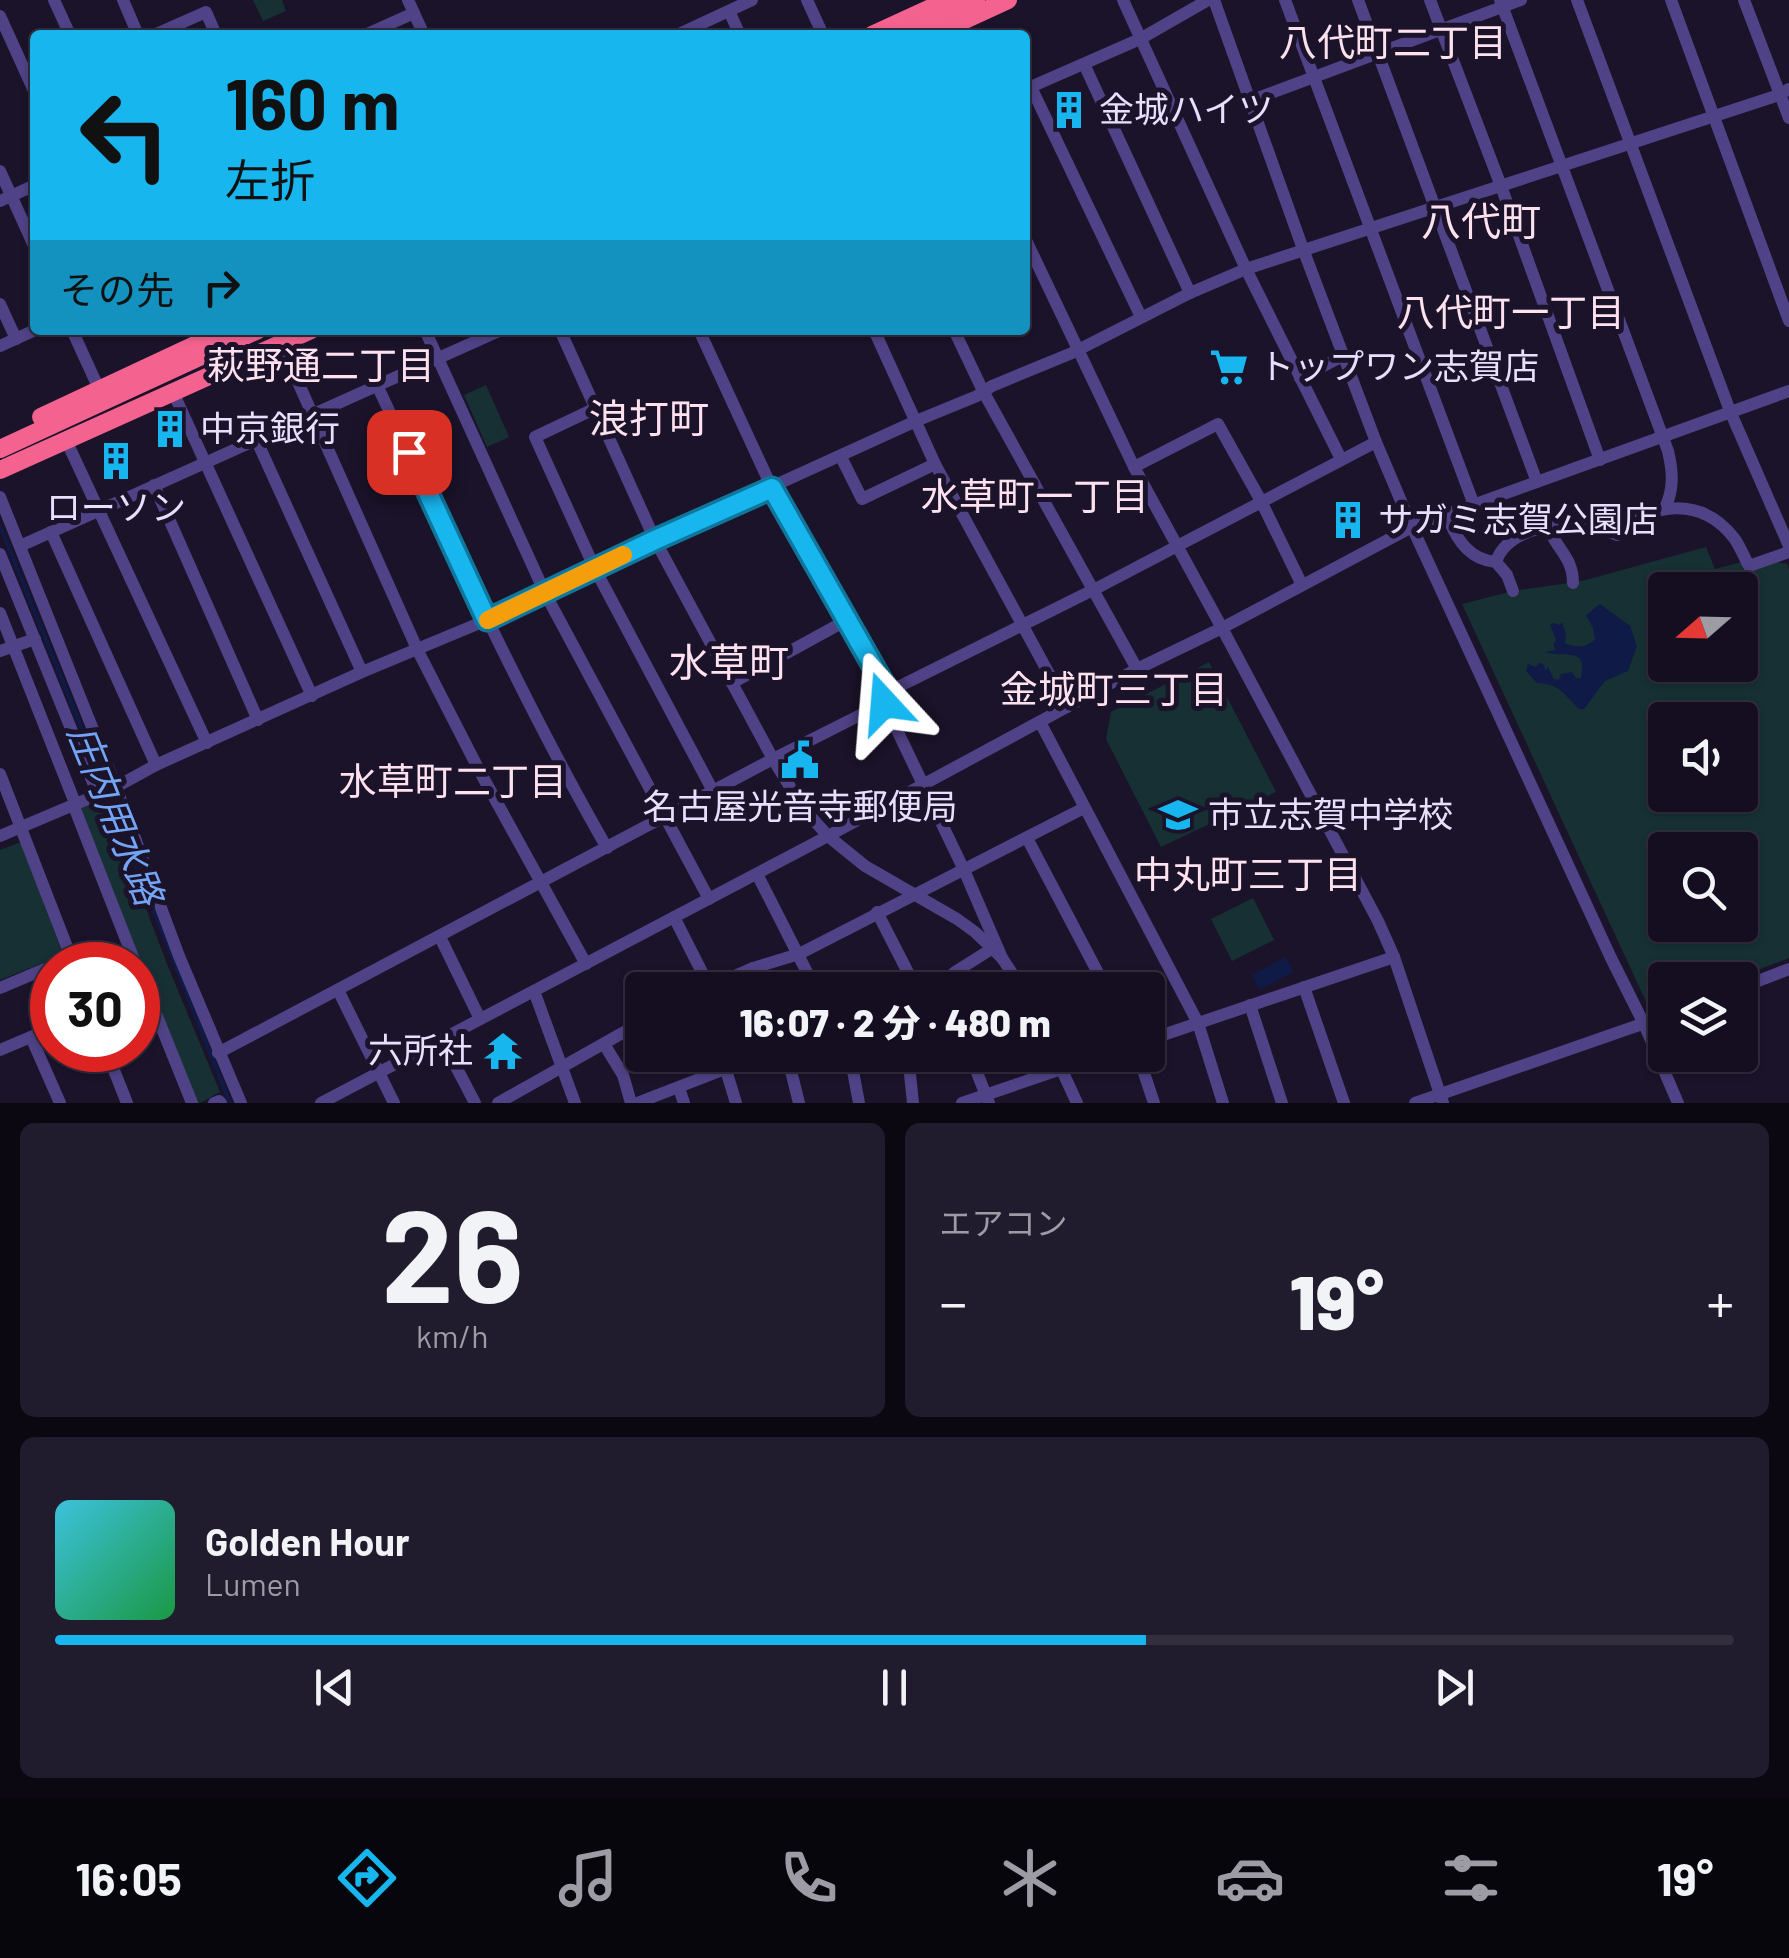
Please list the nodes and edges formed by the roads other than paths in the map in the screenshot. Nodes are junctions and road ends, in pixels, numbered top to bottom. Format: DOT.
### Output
graph roads {
  1 [pos="54,0"];
  2 [pos="123,0"];
  3 [pos="752,0"];
  4 [pos="807,0"];
  5 [pos="948,0"];
  6 [pos="976,0"];
  7 [pos="1008,0"];
  8 [pos="1029,0"];
  9 [pos="1123,0"];
  10 [pos="1211,0"];
  11 [pos="1285,0"];
  12 [pos="1358,0"];
  13 [pos="1430,0"];
  14 [pos="1520,0"];
  15 [pos="1576,0"];
  16 [pos="1671,0"];
  17 [pos="1744,0"];
  18 [pos="1501,4"];
  19 [pos="410,6"];
  20 [pos="918,6"];
  21 [pos="729,11"];
  22 [pos="0,16"];
  23 [pos="68,30"];
  24 [pos="136,30"];
  25 [pos="165,30"];
  26 [pos="214,30"];
  27 [pos="373,30"];
  28 [pos="422,30"];
  29 [pos="688,30"];
  30 [pos="738,30"];
  31 [pos="820,30"];
  32 [pos="880,30"];
  33 [pos="911,30"];
  34 [pos="930,30"];
  35 [pos="943,30"];
  36 [pos="965,30"];
  37 [pos="1440,30"];
  38 [pos="1140,39"];
  39 [pos="1378,54"];
  40 [pos="1084,64"];
  41 [pos="1314,76"];
  42 [pos="30,82"];
  43 [pos="1030,87"];
  44 [pos="1030,92"];
  45 [pos="1784,92"];
  46 [pos="1252,100"];
  47 [pos="1714,116"];
  48 [pos="1789,118"];
  49 [pos="1628,143"];
  50 [pos="1562,164"];
  51 [pos="0,171"];
  52 [pos="30,186"];
  53 [pos="1501,186"];
  54 [pos="6,198"];
  55 [pos="1435,207"];
  56 [pos="1371,228"];
  57 [pos="30,239"];
  58 [pos="1303,249"];
  59 [pos="1030,250"];
  60 [pos="1246,269"];
  61 [pos="1040,274"];
  62 [pos="1030,278"];
  63 [pos="1190,293"];
  64 [pos="0,304"];
  65 [pos="1141,317"];
  66 [pos="1789,321"];
  67 [pos="30,332"];
  68 [pos="74,335"];
  69 [pos="216,335"];
  70 [pos="247,335"];
  71 [pos="427,335"];
  72 [pos="490,335"];
  73 [pos="562,335"];
  74 [pos="701,335"];
  75 [pos="876,335"];
  76 [pos="956,335"];
  77 [pos="282,337"];
  78 [pos="16,339"];
  79 [pos="0,346"];
  80 [pos="1078,350"];
  81 [pos="1344,356"];
  82 [pos="437,359"];
  83 [pos="1300,378"];
  84 [pos="377,384"];
  85 [pos="99,389"];
  86 [pos="983,391"];
  87 [pos="1789,391"];
  88 [pos="173,392"];
  89 [pos="596,408"];
  90 [pos="1730,411"];
  91 [pos="311,414"];
  92 [pos="916,421"];
  93 [pos="0,437"];
  94 [pos="1663,437"];
  95 [pos="256,439"];
  96 [pos="66,440"];
  97 [pos="1376,442"];
  98 [pos="0,449"];
  99 [pos="841,457"];
  100 [pos="0,459"];
  101 [pos="1340,459"];
  102 [pos="1600,460"];
  103 [pos="206,462"];
  104 [pos="935,464"];
  105 [pos="1134,467"];
  106 [pos="0,470"];
  107 [pos="1537,482"];
  108 [pos="154,485"];
  109 [pos="772,488"];
  110 [pos="0,497"];
  111 [pos="1261,502"];
  112 [pos="1474,504"];
  113 [pos="1665,508"];
  114 [pos="100,510"];
  115 [pos="1450,520"];
  116 [pos="1412,527"];
  117 [pos="1548,527"];
  118 [pos="51,532"];
  119 [pos="655,540"];
  120 [pos="20,546"];
  121 [pos="1177,547"];
  122 [pos="1789,549"];
  123 [pos="0,554"];
  124 [pos="1496,562"];
  125 [pos="595,569"];
  126 [pos="1573,583"];
  127 [pos="1302,585"];
  128 [pos="1095,590"];
  129 [pos="1513,591"];
  130 [pos="545,593"];
  131 [pos="0,613"];
  132 [pos="487,620"];
  133 [pos="847,620"];
  134 [pos="1022,626"];
  135 [pos="1222,628"];
  136 [pos="35,639"];
  137 [pos="6,648"];
  138 [pos="418,651"];
  139 [pos="1137,669"];
  140 [pos="362,672"];
  141 [pos="732,683"];
  142 [pos="312,696"];
  143 [pos="886,697"];
  144 [pos="1067,707"];
  145 [pos="258,720"];
  146 [pos="1040,722"];
  147 [pos="207,743"];
  148 [pos="773,759"];
  149 [pos="156,765"];
  150 [pos="0,774"];
  151 [pos="923,784"];
  152 [pos="106,791"];
  153 [pos="713,792"];
  154 [pos="74,803"];
  155 [pos="1084,808"];
  156 [pos="666,817"];
  157 [pos="21,826"];
  158 [pos="0,836"];
  159 [pos="828,836"];
  160 [pos="1027,838"];
  161 [pos="607,848"];
  162 [pos="964,870"];
  163 [pos="757,874"];
  164 [pos="542,882"];
  165 [pos="916,895"];
  166 [pos="709,898"];
  167 [pos="877,912"];
  168 [pos="674,917"];
  169 [pos="440,938"];
  170 [pos="64,942"];
  171 [pos="127,942"];
  172 [pos="997,953"];
  173 [pos="799,954"];
  174 [pos="1394,957"];
  175 [pos="586,964"];
  176 [pos="753,968"];
  177 [pos="1789,969"];
  178 [pos="700,972"];
  179 [pos="744,972"];
  180 [pos="755,972"];
  181 [pos="808,972"];
  182 [pos="908,972"];
  183 [pos="955,972"];
  184 [pos="1010,972"];
  185 [pos="1098,972"];
  186 [pos="30,976"];
  187 [pos="1758,981"];
  188 [pos="1304,987"];
  189 [pos="0,988"];
  190 [pos="338,990"];
  191 [pos="534,991"];
  192 [pos="1250,1005"];
  193 [pos="480,1019"];
  194 [pos="1648,1022"];
  195 [pos="1198,1023"];
  196 [pos="1644,1024"];
  197 [pos="160,1032"];
  198 [pos="625,1032"];
  199 [pos="1165,1034"];
  200 [pos="30,1037"];
  201 [pos="442,1040"];
  202 [pos="604,1044"];
  203 [pos="0,1050"];
  204 [pos="218,1053"];
  205 [pos="561,1067"];
  206 [pos="46,1072"];
  207 [pos="113,1072"];
  208 [pos="714,1072"];
  209 [pos="732,1072"];
  210 [pos="791,1072"];
  211 [pos="853,1072"];
  212 [pos="910,1072"];
  213 [pos="976,1072"];
  214 [pos="1054,1072"];
  215 [pos="1062,1072"];
  216 [pos="1144,1072"];
  217 [pos="378,1074"];
  218 [pos="679,1088"];
  219 [pos="1442,1099"];
  220 [pos="987,1100"];
  221 [pos="123,1102"];
  222 [pos="60,1103"];
  223 [pos="192,1103"];
  224 [pos="241,1103"];
  225 [pos="321,1103"];
  226 [pos="394,1103"];
  227 [pos="476,1103"];
  228 [pos="498,1103"];
  229 [pos="575,1103"];
  230 [pos="634,1103"];
  231 [pos="684,1103"];
  232 [pos="736,1103"];
  233 [pos="798,1103"];
  234 [pos="859,1103"];
  235 [pos="913,1103"];
  236 [pos="962,1103"];
  237 [pos="1077,1103"];
  238 [pos="1154,1103"];
  239 [pos="1224,1103"];
  240 [pos="1282,1103"];
  241 [pos="1344,1103"];
  242 [pos="1415,1103"];
  243 [pos="1678,1103"];
  1 -- 23 [label="street"];
  2 -- 24 [label="street"];
  3 -- 21 [label="street"];
  4 -- 31 [label="street"];
  5 -- 20 [label="highway"];
  6 -- 33 [label="highway, bridge"];
  7 -- 35 [label="highway"];
  8 -- 36 [label="highway"];
  9 -- 38 [label="street"];
  10 -- 38 [label="street"];
  10 -- 46 [label="street"];
  11 -- 41 [label="street"];
  12 -- 39 [label="street"];
  13 -- 37 [label="street"];
  14 -- 18 [label="street"];
  15 -- 49 [label="street"];
  16 -- 47 [label="street"];
  17 -- 45 [label="street"];
  18 -- 37 [label="street"];
  18 -- 50 [label="street"];
  19 -- 27 [label="street"];
  19 -- 28 [label="street"];
  20 -- 32 [label="highway"];
  20 -- 34 [label="street"];
  21 -- 29 [label="street"];
  21 -- 30 [label="street"];
  22 -- 42 [label="street"];
  25 -- 26 [label="street"];
  37 -- 39 [label="street"];
  37 -- 53 [label="street"];
  38 -- 40 [label="street"];
  38 -- 60 [label="street"];
  39 -- 41 [label="street"];
  39 -- 55 [label="street"];
  40 -- 43 [label="street"];
  40 -- 63 [label="street"];
  41 -- 46 [label="street"];
  41 -- 56 [label="street"];
  44 -- 65 [label="street"];
  45 -- 47 [label="street"];
  45 -- 48 [label="street"];
  46 -- 58 [label="street"];
  47 -- 49 [label="street"];
  47 -- 66 [label="street"];
  49 -- 50 [label="street"];
  49 -- 90 [label="street"];
  50 -- 53 [label="street"];
  50 -- 94 [label="street"];
  51 -- 54 [label="street"];
  52 -- 54 [label="street"];
  53 -- 55 [label="street"];
  53 -- 102 [label="street"];
  54 -- 57 [label="street"];
  55 -- 56 [label="street"];
  55 -- 107 [label="street"];
  56 -- 58 [label="street"];
  56 -- 112 [label="street"];
  58 -- 60 [label="street"];
  58 -- 81 [label="street"];
  59 -- 61 [label="street"];
  60 -- 63 [label="street"];
  60 -- 83 [label="street"];
  61 -- 62 [label="street"];
  61 -- 80 [label="street"];
  63 -- 65 [label="street"];
  64 -- 78 [label="street"];
  65 -- 80 [label="street"];
  67 -- 78 [label="street"];
  68 -- 85 [label="street"];
  69 -- 85 [label="highway"];
  70 -- 98 [label="highway"];
  71 -- 82 [label="street"];
  72 -- 82 [label="street"];
  73 -- 89 [label="street"];
  74 -- 109 [label="street"];
  75 -- 92 [label="street"];
  76 -- 86 [label="street"];
  77 -- 88 [label="highway"];
  77 -- 91 [label="street"];
  77 -- 100 [label="highway"];
  78 -- 79 [label="street"];
  80 -- 86 [label="street"];
  80 -- 105 [label="street"];
  81 -- 83 [label="street"];
  81 -- 97 [label="street"];
  82 -- 84 [label="street"];
  82 -- 130 [label="street"];
  83 -- 101 [label="street"];
  84 -- 91 [label="street"];
  84 -- 132 [label="street"];
  85 -- 93 [label="highway"];
  86 -- 92 [label="street"];
  86 -- 128 [label="street"];
  87 -- 90 [label="street"];
  88 -- 96 [label="highway"];
  88 -- 103 [label="street"];
  89 -- 119 [label="street"];
  89 -- 125 [label="street"];
  90 -- 94 [label="street"];
  90 -- 122 [label="street"];
  91 -- 95 [label="street"];
  91 -- 138 [label="street"];
  92 -- 99 [label="street"];
  92 -- 104 [label="street"];
  94 -- 102 [label="street"];
  94 -- 113 [label="street"];
  95 -- 103 [label="street"];
  95 -- 140 [label="street"];
  96 -- 106 [label="highway"];
  96 -- 114 [label="street"];
  97 -- 101 [label="street"];
  97 -- 116 [label="street"];
  99 -- 104 [label="street"];
  99 -- 109 [label="street"];
  101 -- 111 [label="street"];
  102 -- 107 [label="street"];
  103 -- 108 [label="street"];
  103 -- 142 [label="street"];
  104 -- 134 [label="street"];
  105 -- 111 [label="street"];
  105 -- 121 [label="street"];
  107 -- 112 [label="street"];
  108 -- 114 [label="street"];
  108 -- 145 [label="street"];
  109 -- 119 [label="street"];
  109 -- 133 [label="street"];
  110 -- 120 [label="street"];
  111 -- 121 [label="street"];
  111 -- 127 [label="street"];
  112 -- 116 [label="street"];
  113 -- 117 [label="street"];
  113 -- 122 [label="street"];
  114 -- 118 [label="street"];
  114 -- 147 [label="street"];
  115 -- 124 [label="street"];
  116 -- 127 [label="street"];
  116 -- 196 [label="street"];
  117 -- 124 [label="street"];
  117 -- 126 [label="street"];
  118 -- 120 [label="street"];
  118 -- 149 [label="street"];
  119 -- 125 [label="street"];
  119 -- 141 [label="street"];
  120 -- 152 [label="street"];
  121 -- 128 [label="street"];
  121 -- 135 [label="street"];
  123 -- 136 [label="street"];
  124 -- 129 [label="street"];
  125 -- 130 [label="street"];
  125 -- 153 [label="street"];
  127 -- 135 [label="street"];
  128 -- 134 [label="street"];
  128 -- 139 [label="street"];
  130 -- 132 [label="street"];
  130 -- 156 [label="street"];
  131 -- 137 [label="street"];
  132 -- 138 [label="street"];
  132 -- 161 [label="street"];
  133 -- 141 [label="street"];
  133 -- 143 [label="street"];
  134 -- 143 [label="street"];
  134 -- 144 [label="street"];
  135 -- 139 [label="street"];
  135 -- 174 [label="street"];
  136 -- 137 [label="street"];
  136 -- 152 [label="street"];
  137 -- 154 [label="street"];
  138 -- 140 [label="street"];
  138 -- 164 [label="street"];
  139 -- 144 [label="street"];
  140 -- 142 [label="street"];
  141 -- 148 [label="street"];
  142 -- 145 [label="street"];
  143 -- 148 [label="street"];
  143 -- 151 [label="street"];
  144 -- 146 [label="street"];
  145 -- 147 [label="street"];
  146 -- 151 [label="street"];
  146 -- 155 [label="street"];
  147 -- 149 [label="street"];
  148 -- 153 [label="street"];
  148 -- 159 [label="street"];
  149 -- 152 [label="street"];
  150 -- 157 [label="street"];
  151 -- 159 [label="street"];
  151 -- 162 [label="street"];
  152 -- 154 [label="street"];
  152 -- 204 [label="street"];
  153 -- 156 [label="street"];
  154 -- 157 [label="street"];
  154 -- 171 [label="street"];
  155 -- 160 [label="street"];
  155 -- 195 [label="street"];
  156 -- 161 [label="street"];
  156 -- 166 [label="street"];
  157 -- 158 [label="street"];
  157 -- 170 [label="street"];
  159 -- 163 [label="street"];
  159 -- 165 [label="street"];
  160 -- 162 [label="street"];
  160 -- 185 [label="street"];
  161 -- 164 [label="street"];
  162 -- 165 [label="street"];
  162 -- 172 [label="street"];
  163 -- 166 [label="street"];
  163 -- 173 [label="street"];
  164 -- 169 [label="street"];
  164 -- 175 [label="street"];
  165 -- 167 [label="street"];
  165 -- 172 [label="street"];
  166 -- 168 [label="street"];
  167 -- 173 [label="street"];
  167 -- 182 [label="street"];
  168 -- 175 [label="street"];
  168 -- 178 [label="street"];
  169 -- 190 [label="street"];
  169 -- 193 [label="street"];
  172 -- 183 [label="street"];
  172 -- 184 [label="street"];
  173 -- 176 [label="street"];
  173 -- 181 [label="street"];
  174 -- 188 [label="street"];
  174 -- 219 [label="street"];
  175 -- 191 [label="street"];
  176 -- 179 [label="street"];
  176 -- 180 [label="street"];
  177 -- 187 [label="street"];
  186 -- 189 [label="street"];
  188 -- 192 [label="street"];
  188 -- 241 [label="street"];
  190 -- 204 [label="street"];
  190 -- 217 [label="street"];
  191 -- 193 [label="street"];
  191 -- 205 [label="street"];
  192 -- 195 [label="street"];
  192 -- 240 [label="street"];
  193 -- 201 [label="street"];
  194 -- 196 [label="street"];
  195 -- 199 [label="street"];
  195 -- 239 [label="street"];
  196 -- 219 [label="street"];
  196 -- 243 [label="street"];
  197 -- 223 [label="street"];
  198 -- 202 [label="street"];
  200 -- 203 [label="street"];
  201 -- 217 [label="street"];
  201 -- 227 [label="street"];
  202 -- 205 [label="street"];
  202 -- 230 [label="street"];
  204 -- 224 [label="street"];
  205 -- 228 [label="street"];
  205 -- 229 [label="street"];
  206 -- 222 [label="street"];
  207 -- 221 [label="street"];
  208 -- 218 [label="street"];
  209 -- 232 [label="street"];
  210 -- 233 [label="street"];
  211 -- 234 [label="street"];
  212 -- 235 [label="street"];
  213 -- 220 [label="street"];
  214 -- 220 [label="street"];
  215 -- 237 [label="street"];
  216 -- 238 [label="street"];
  217 -- 225 [label="street"];
  217 -- 226 [label="street"];
  218 -- 230 [label="street"];
  218 -- 231 [label="street"];
  219 -- 242 [label="street"];
  220 -- 236 [label="street"];
}
